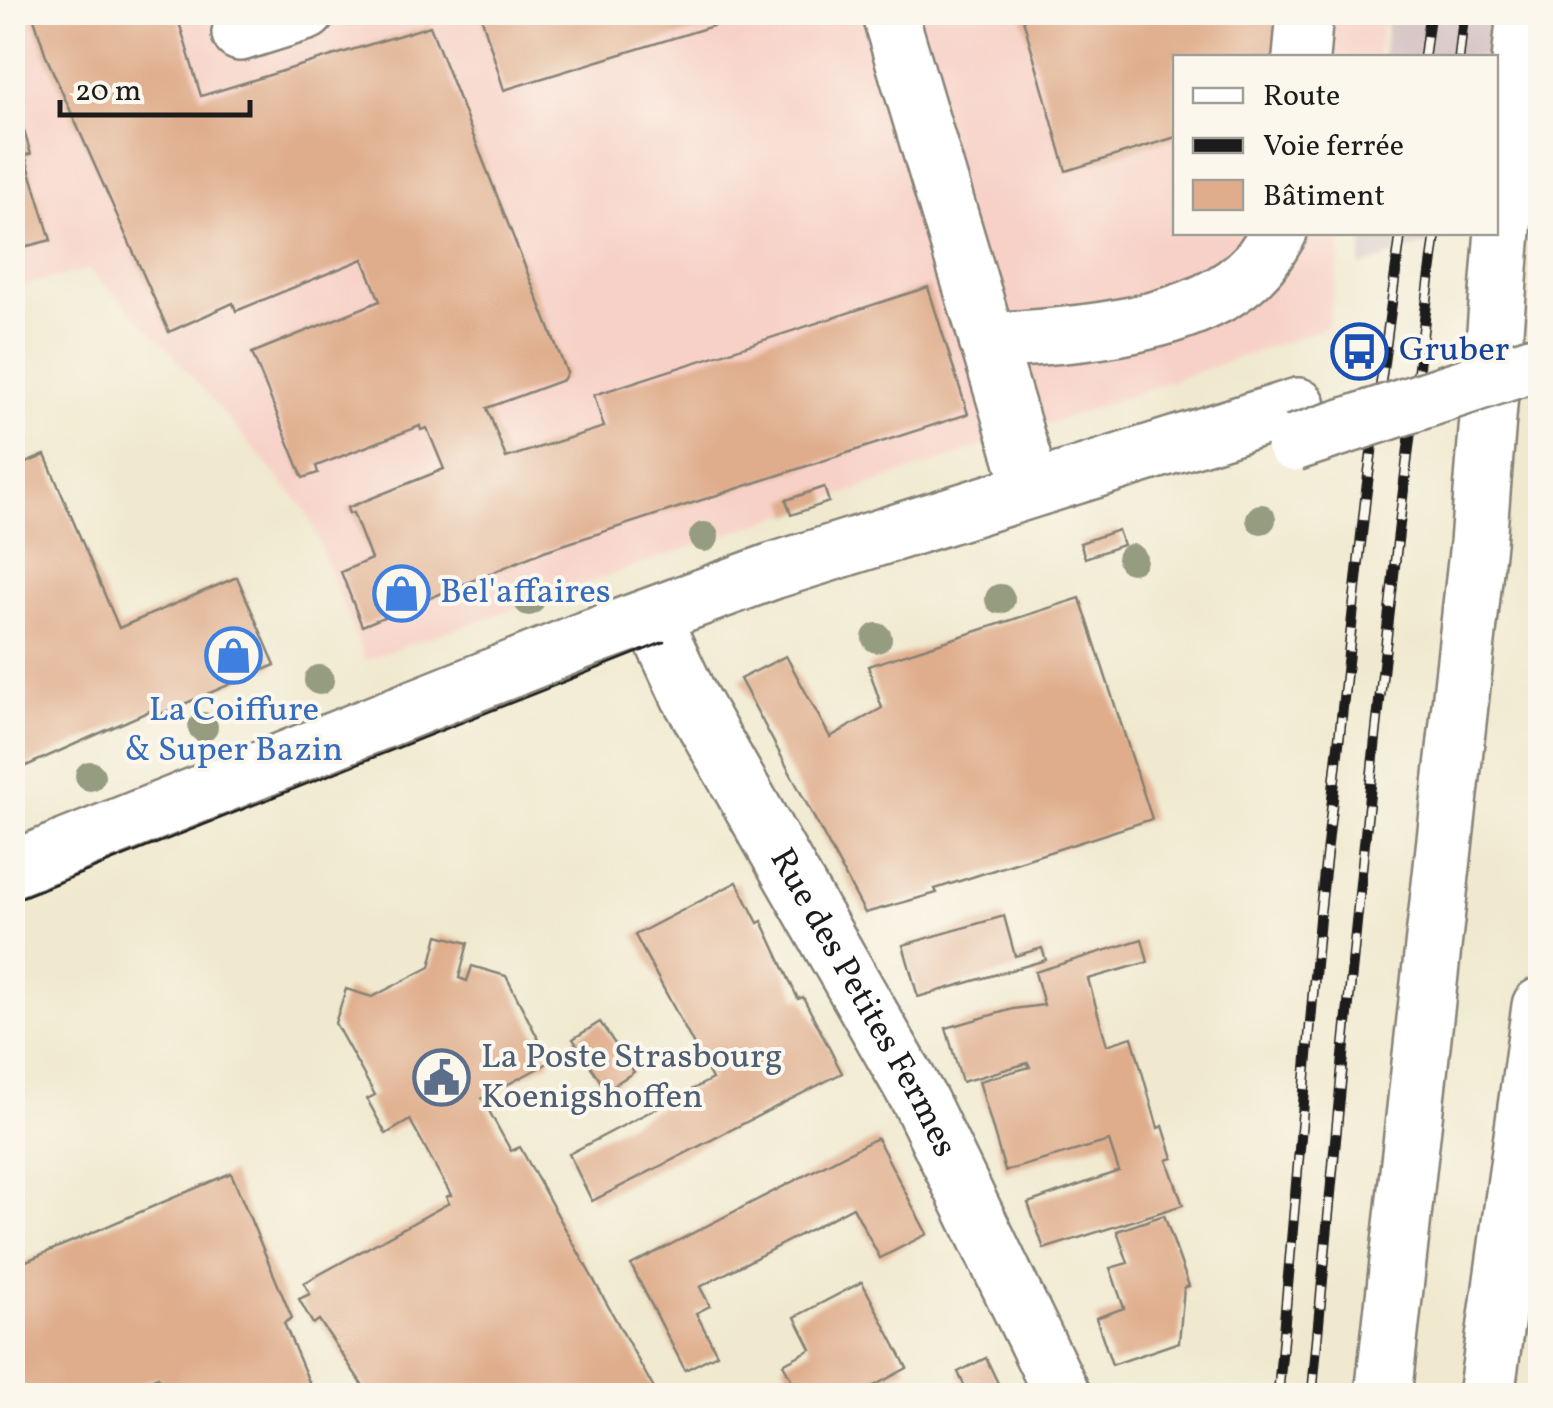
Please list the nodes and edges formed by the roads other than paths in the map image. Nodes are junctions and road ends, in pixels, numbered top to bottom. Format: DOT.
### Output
graph roads {
  1 [pos="307,12"];
  2 [pos="889,12"];
  3 [pos="1305,12"];
  4 [pos="1525,12"];
  5 [pos="240,33"];
  6 [pos="1301,55"];
  7 [pos="1277,235"];
  8 [pos="1540,325"];
  9 [pos="987,340"];
  10 [pos="1540,362"];
  11 [pos="1296,424"];
  12 [pos="1032,489"];
  13 [pos="658,629"];
  14 [pos="12,869"];
  15 [pos="1540,1006"];
  16 [pos="1063,1396"];
  17 [pos="1383,1396"];
  18 [pos="1486,1396"];
  1 -- 5 [label="main road"];
  2 -- 9 [label="main road"];
  3 -- 6 [label="main road"];
  4 -- 17 [label="main road"];
  7 -- 9 [label="main road"];
  8 -- 11 [label="main road"];
  9 -- 12 [label="main road"];
  10 -- 11 [label="main road, bridge"];
  11 -- 12 [label="main road"];
  11 -- 13 [label="main road"];
  12 -- 13 [label="main road"];
  13 -- 14 [label="main road"];
  13 -- 16 [label="main road, Rue des Petites Fermes"];
  15 -- 18 [label="main road"];
}
